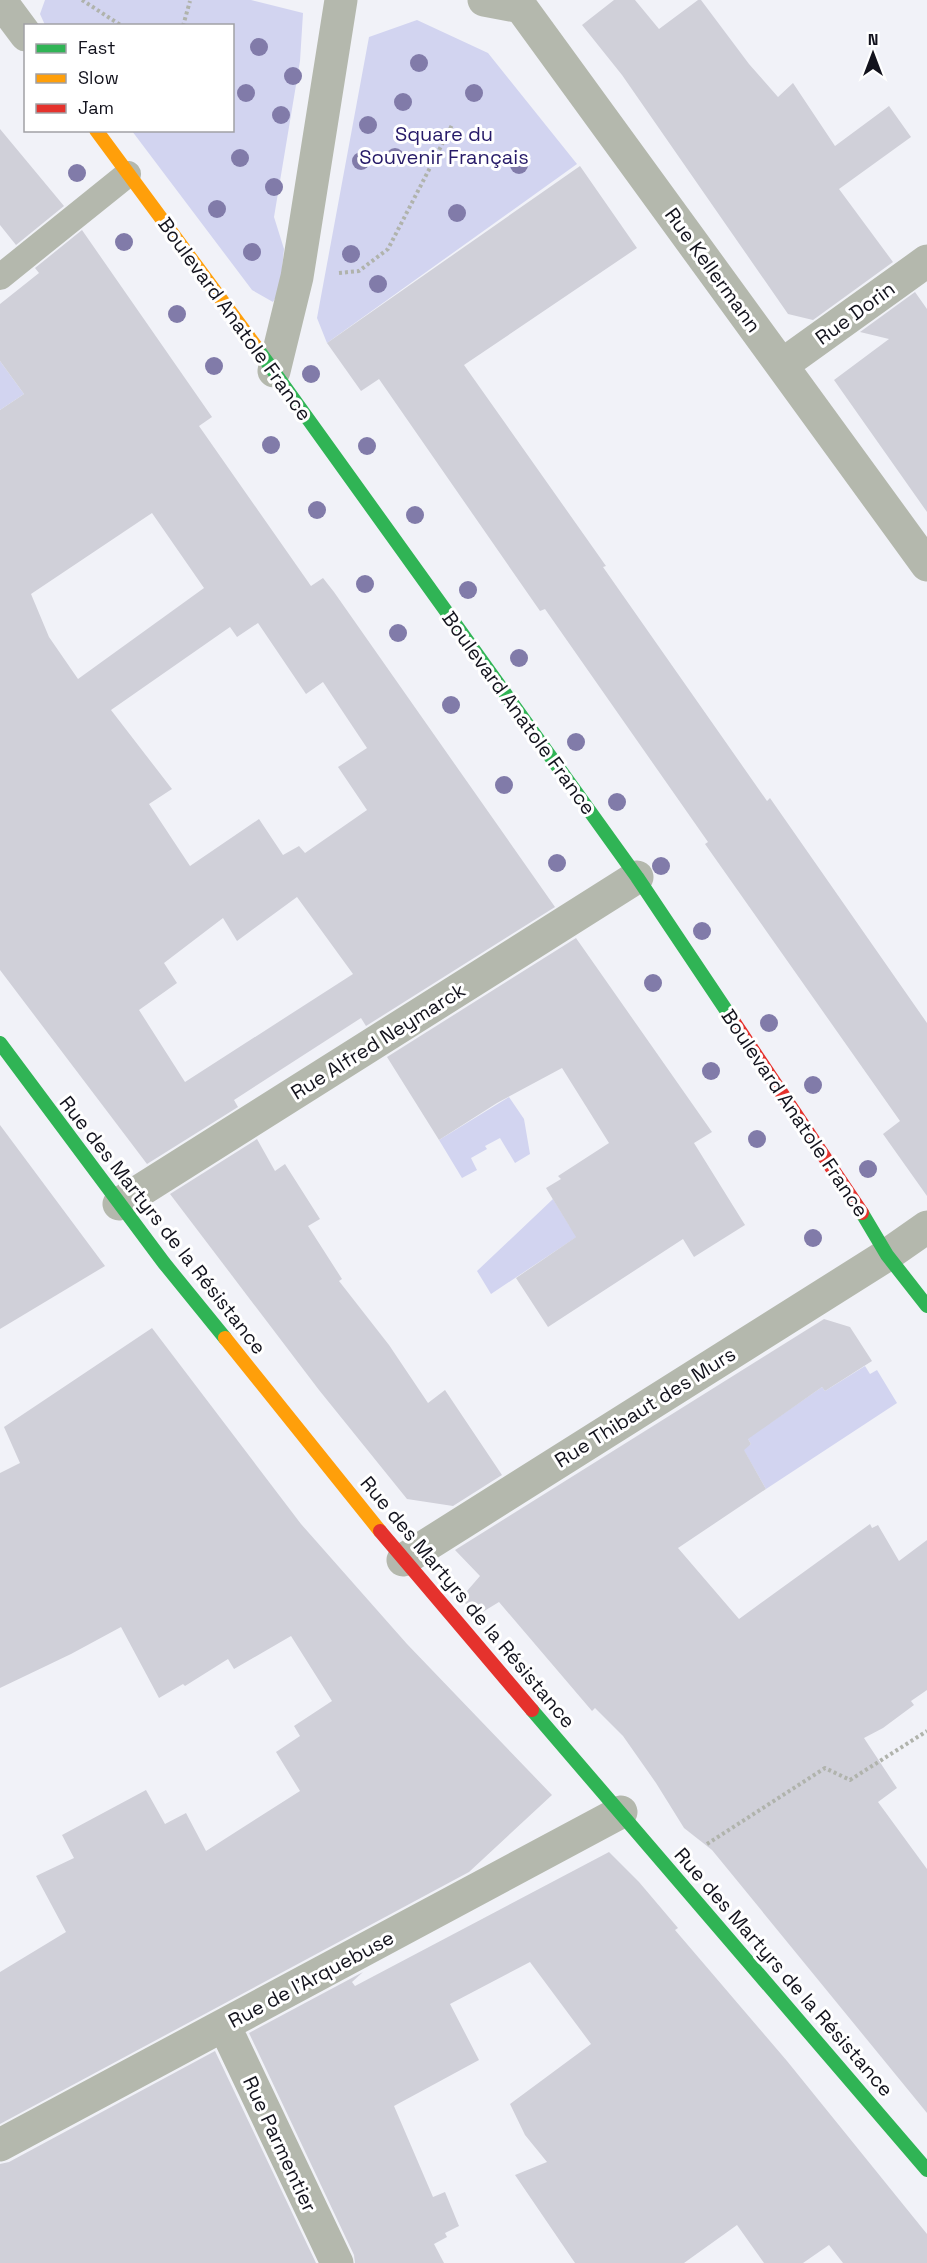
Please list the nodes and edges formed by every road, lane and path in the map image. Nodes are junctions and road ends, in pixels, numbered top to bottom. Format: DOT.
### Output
graph roads {
  1 [pos="0,0"];
  2 [pos="81,0"];
  3 [pos="341,0"];
  4 [pos="484,0"];
  5 [pos="190,1"];
  6 [pos="119,24"];
  7 [pos="184,24"];
  8 [pos="24,32"];
  9 [pos="452,125"];
  10 [pos="97,132"];
  11 [pos="128,174"];
  12 [pos="927,261"];
  13 [pos="0,277"];
  14 [pos="297,277"];
  15 [pos="782,365"];
  16 [pos="274,371"];
  17 [pos="927,565"];
  18 [pos="637,877"];
  19 [pos="0,1043"];
  20 [pos="119,1204"];
  21 [pos="927,1227"];
  22 [pos="887,1256"];
  23 [pos="927,1306"];
  24 [pos="403,1560"];
  25 [pos="927,1731"];
  26 [pos="621,1812"];
  27 [pos="707,1844"];
  28 [pos="224,2025"];
  29 [pos="0,2145"];
  30 [pos="927,2170"];
  31 [pos="337,2263"];
  1 -- 8 [label="street"];
  2 -- 6 [label="path"];
  3 -- 14 [label="street"];
  4 -- 15 [label="street, Rue Kellermann"];
  5 -- 7 [label="path"];
  9 -- 14 [label="path"];
  10 -- 11 [label="street, Boulevard Anatole France"];
  11 -- 13 [label="lane"];
  11 -- 16 [label="street, Boulevard Anatole France"];
  12 -- 15 [label="street, Rue Dorin"];
  14 -- 16 [label="street"];
  15 -- 17 [label="street, Rue Kellermann"];
  16 -- 18 [label="street, Boulevard Anatole France"];
  18 -- 20 [label="street, Rue Alfred Neymarck"];
  18 -- 22 [label="street, Boulevard Anatole France"];
  19 -- 20 [label="street, Rue des Martyrs de la Résistance"];
  20 -- 24 [label="street, Rue des Martyrs de la Résistance"];
  21 -- 22 [label="street, Rue Thibaut des Murs"];
  22 -- 23 [label="street, Boulevard Anatole France"];
  22 -- 24 [label="street, Rue Thibaut des Murs"];
  24 -- 26 [label="street, Rue des Martyrs de la Résistance"];
  25 -- 27 [label="path"];
  26 -- 28 [label="street, Rue de l'Arquebuse"];
  26 -- 30 [label="street, Rue des Martyrs de la Résistance"];
  28 -- 29 [label="street, Rue de l'Arquebuse"];
  28 -- 31 [label="street, Rue Parmentier"];
}
